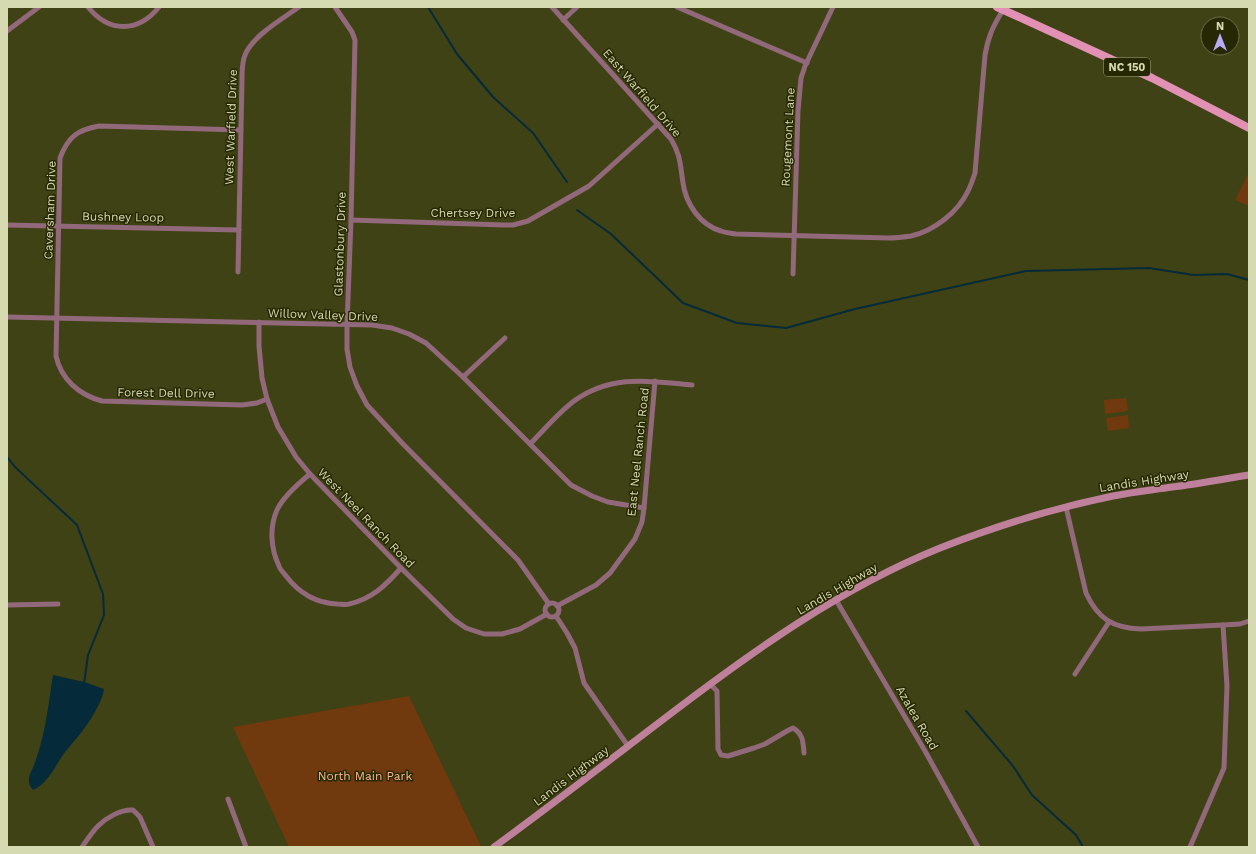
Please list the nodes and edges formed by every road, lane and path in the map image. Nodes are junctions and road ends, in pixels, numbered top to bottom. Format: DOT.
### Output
graph roads {
  1 [pos="39,7"];
  2 [pos="88,7"];
  3 [pos="159,7"];
  4 [pos="299,7"];
  5 [pos="335,7"];
  6 [pos="552,7"];
  7 [pos="576,7"];
  8 [pos="677,7"];
  9 [pos="833,7"];
  10 [pos="1000,9"];
  11 [pos="563,20"];
  12 [pos="7,31"];
  13 [pos="806,63"];
  14 [pos="658,124"];
  15 [pos="1249,128"];
  16 [pos="241,130"];
  17 [pos="351,220"];
  18 [pos="7,225"];
  19 [pos="59,226"];
  20 [pos="239,230"];
  21 [pos="794,235"];
  22 [pos="238,272"];
  23 [pos="793,274"];
  24 [pos="7,317"];
  25 [pos="57,317"];
  26 [pos="259,322"];
  27 [pos="347,325"];
  28 [pos="505,338"];
  29 [pos="463,377"];
  30 [pos="655,382"];
  31 [pos="70,383"];
  32 [pos="692,385"];
  33 [pos="267,399"];
  34 [pos="530,444"];
  35 [pos="310,474"];
  36 [pos="1249,475"];
  37 [pos="1066,506"];
  38 [pos="644,508"];
  39 [pos="401,568"];
  40 [pos="836,600"];
  41 [pos="58,604"];
  42 [pos="549,604"];
  43 [pos="7,605"];
  44 [pos="557,606"];
  45 [pos="547,614"];
  46 [pos="556,616"];
  47 [pos="1249,621"];
  48 [pos="1109,622"];
  49 [pos="1223,625"];
  50 [pos="1075,674"];
  51 [pos="710,684"];
  52 [pos="628,746"];
  53 [pos="804,753"];
  54 [pos="228,799"];
  55 [pos="82,847"];
  56 [pos="153,847"];
  57 [pos="246,847"];
  58 [pos="494,847"];
  59 [pos="978,847"];
  60 [pos="1190,847"];
  1 -- 12 [label="street"];
  2 -- 3 [label="street"];
  4 -- 16 [label="street, West Warfield Drive"];
  5 -- 17 [label="street, Glastonbury Drive"];
  6 -- 11 [label="street, East Warfield Drive"];
  7 -- 11 [label="street"];
  8 -- 13 [label="street"];
  9 -- 13 [label="street, Rougemont Lane"];
  10 -- 15 [label="main road, NC 150"];
  10 -- 21 [label="street, East Warfield Drive"];
  11 -- 14 [label="street, East Warfield Drive"];
  13 -- 21 [label="street, Rougemont Lane"];
  14 -- 17 [label="street, Chertsey Drive"];
  14 -- 21 [label="street, East Warfield Drive"];
  16 -- 19 [label="street, Caversham Drive"];
  16 -- 20 [label="street, West Warfield Drive"];
  17 -- 27 [label="street, Glastonbury Drive"];
  18 -- 19 [label="street, Bushney Loop"];
  19 -- 20 [label="street, Bushney Loop"];
  19 -- 25 [label="street, Caversham Drive"];
  20 -- 22 [label="street, West Warfield Drive"];
  21 -- 23 [label="street, Rougemont Lane"];
  24 -- 25 [label="street, Willow Valley Drive"];
  25 -- 26 [label="street, Willow Valley Drive"];
  25 -- 31 [label="street, Caversham Drive"];
  26 -- 27 [label="street, Willow Valley Drive"];
  26 -- 33 [label="street, West Neel Ranch Road"];
  27 -- 29 [label="street, Willow Valley Drive"];
  27 -- 42 [label="street, Glastonbury Drive"];
  28 -- 29 [label="street"];
  29 -- 34 [label="street, Willow Valley Drive"];
  30 -- 32 [label="street"];
  30 -- 34 [label="street"];
  30 -- 38 [label="street, East Neel Ranch Road"];
  31 -- 33 [label="street, Forest Dell Drive"];
  33 -- 35 [label="street, West Neel Ranch Road"];
  34 -- 38 [label="street, Willow Valley Drive"];
  35 -- 39 [label="street, West Neel Ranch Road"];
  35 -- 39 [label="street"];
  36 -- 37 [label="main road, Landis Highway"];
  37 -- 40 [label="main road, Landis Highway"];
  37 -- 48 [label="street"];
  38 -- 44 [label="street, East Neel Ranch Road"];
  39 -- 45 [label="street, West Neel Ranch Road"];
  40 -- 51 [label="main road, Landis Highway"];
  40 -- 59 [label="street, Azalea Road"];
  41 -- 43 [label="street"];
  42 -- 44 [label="street"];
  42 -- 45 [label="street"];
  44 -- 46 [label="street"];
  45 -- 46 [label="street"];
  46 -- 52 [label="street"];
  47 -- 49 [label="street"];
  48 -- 49 [label="street"];
  48 -- 50 [label="street"];
  49 -- 60 [label="street"];
  51 -- 52 [label="main road, Landis Highway"];
  51 -- 53 [label="street"];
  52 -- 58 [label="main road, Landis Highway"];
  54 -- 57 [label="street"];
  55 -- 56 [label="street"];
}
